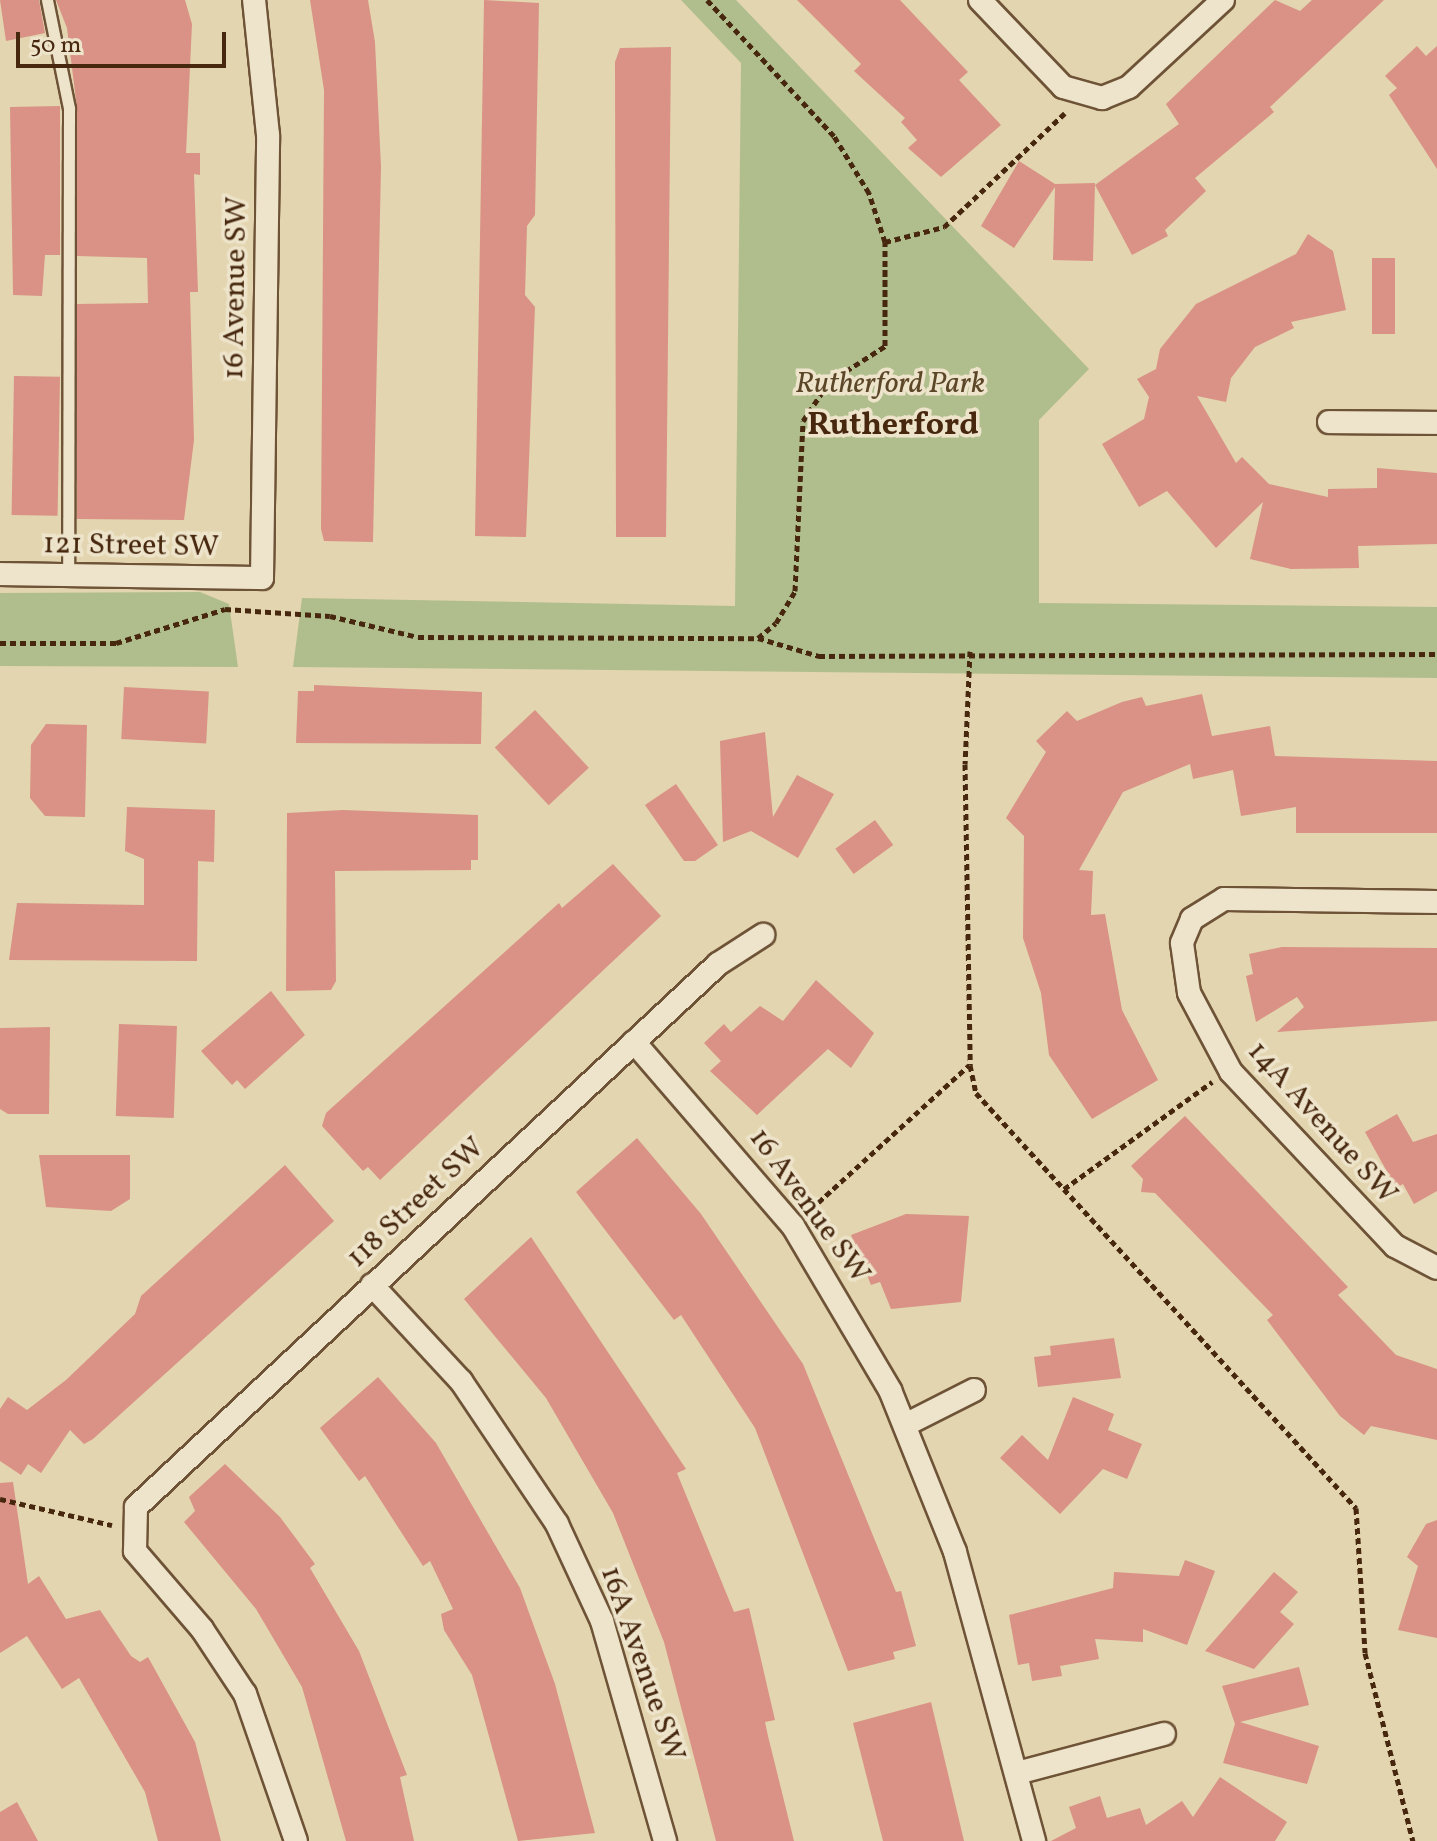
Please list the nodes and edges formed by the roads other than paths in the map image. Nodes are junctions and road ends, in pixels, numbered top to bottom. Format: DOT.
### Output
graph roads {
  1 [pos="47,0"];
  2 [pos="254,0"];
  3 [pos="980,0"];
  4 [pos="1223,0"];
  5 [pos="1329,422"];
  6 [pos="1437,423"];
  7 [pos="0,574"];
  8 [pos="68,575"];
  9 [pos="262,578"];
  10 [pos="1437,902"];
  11 [pos="763,935"];
  12 [pos="634,1042"];
  13 [pos="1437,1268"];
  14 [pos="372,1285"];
  15 [pos="974,1390"];
  16 [pos="907,1424"];
  17 [pos="1164,1734"];
  18 [pos="1017,1773"];
  19 [pos="296,1841"];
  20 [pos="665,1841"];
  21 [pos="1034,1841"];
  1 -- 8 [label="lane"];
  2 -- 9 [label="street, 16 Avenue SW"];
  3 -- 4 [label="street"];
  5 -- 6 [label="street"];
  7 -- 8 [label="street, 121 Street SW"];
  8 -- 9 [label="street, 121 Street SW"];
  10 -- 13 [label="street, 14A Avenue SW"];
  11 -- 12 [label="street, 118 Street SW"];
  12 -- 14 [label="street, 118 Street SW"];
  12 -- 16 [label="street, 16 Avenue SW"];
  14 -- 19 [label="street, 118 Street SW"];
  14 -- 20 [label="street, 16A Avenue SW"];
  15 -- 16 [label="street"];
  16 -- 18 [label="street, 16 Avenue SW"];
  17 -- 18 [label="street"];
  18 -- 21 [label="street, 16 Avenue SW"];
}
